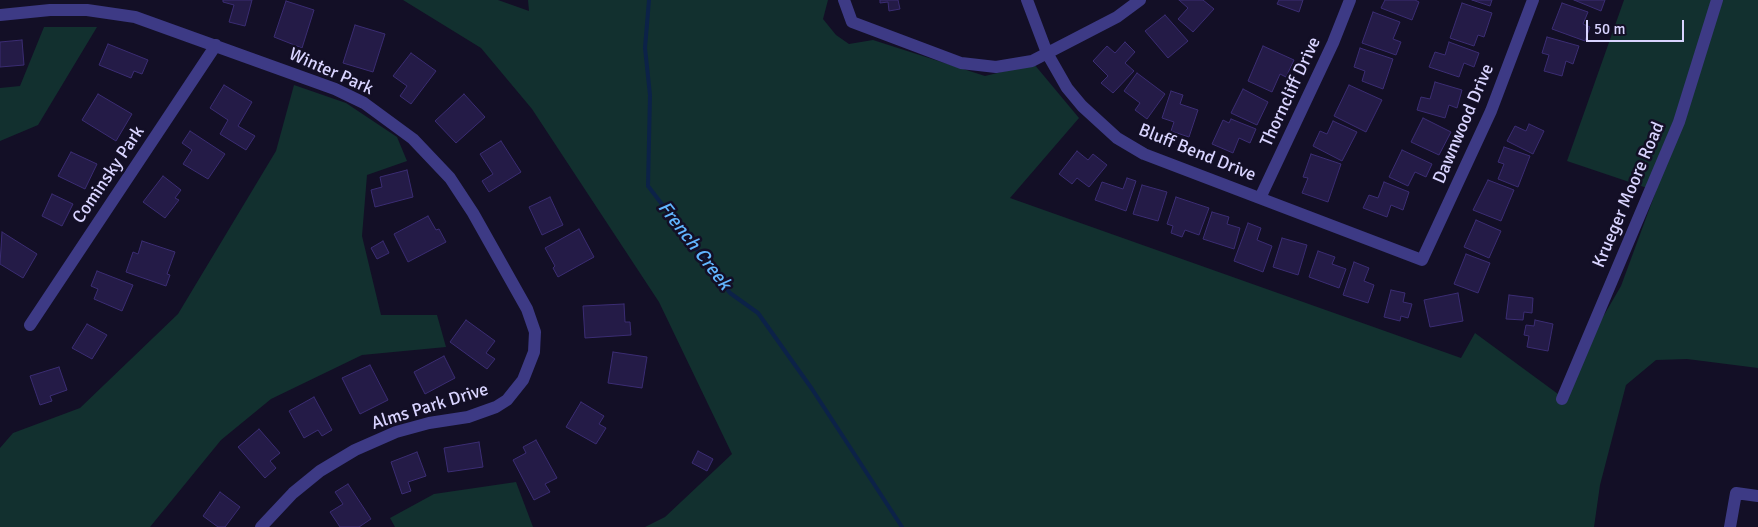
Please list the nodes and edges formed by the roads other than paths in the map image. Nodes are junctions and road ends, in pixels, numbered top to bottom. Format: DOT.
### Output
graph roads {
  1 [pos="844,0"];
  2 [pos="1027,0"];
  3 [pos="1140,0"];
  4 [pos="1350,0"];
  5 [pos="1533,0"];
  6 [pos="1717,0"];
  7 [pos="0,15"];
  8 [pos="216,45"];
  9 [pos="1047,53"];
  10 [pos="1260,198"];
  11 [pos="1422,260"];
  12 [pos="30,325"];
  13 [pos="530,366"];
  14 [pos="1562,399"];
  15 [pos="1758,496"];
  16 [pos="261,527"];
  17 [pos="1730,527"];
  1 -- 9 [label="street"];
  2 -- 9 [label="street, Bluff Bend Drive"];
  3 -- 9 [label="street"];
  4 -- 10 [label="street, Thorncliff Drive"];
  5 -- 11 [label="street, Dawnwood Drive"];
  6 -- 14 [label="street, Krueger Moore Road"];
  7 -- 8 [label="street, Winter Park"];
  8 -- 12 [label="street, Cominsky Park"];
  8 -- 13 [label="street, Winter Park"];
  9 -- 10 [label="street, Bluff Bend Drive"];
  10 -- 11 [label="street, Bluff Bend Drive"];
  13 -- 16 [label="street, Alms Park Drive"];
  15 -- 17 [label="street"];
}
